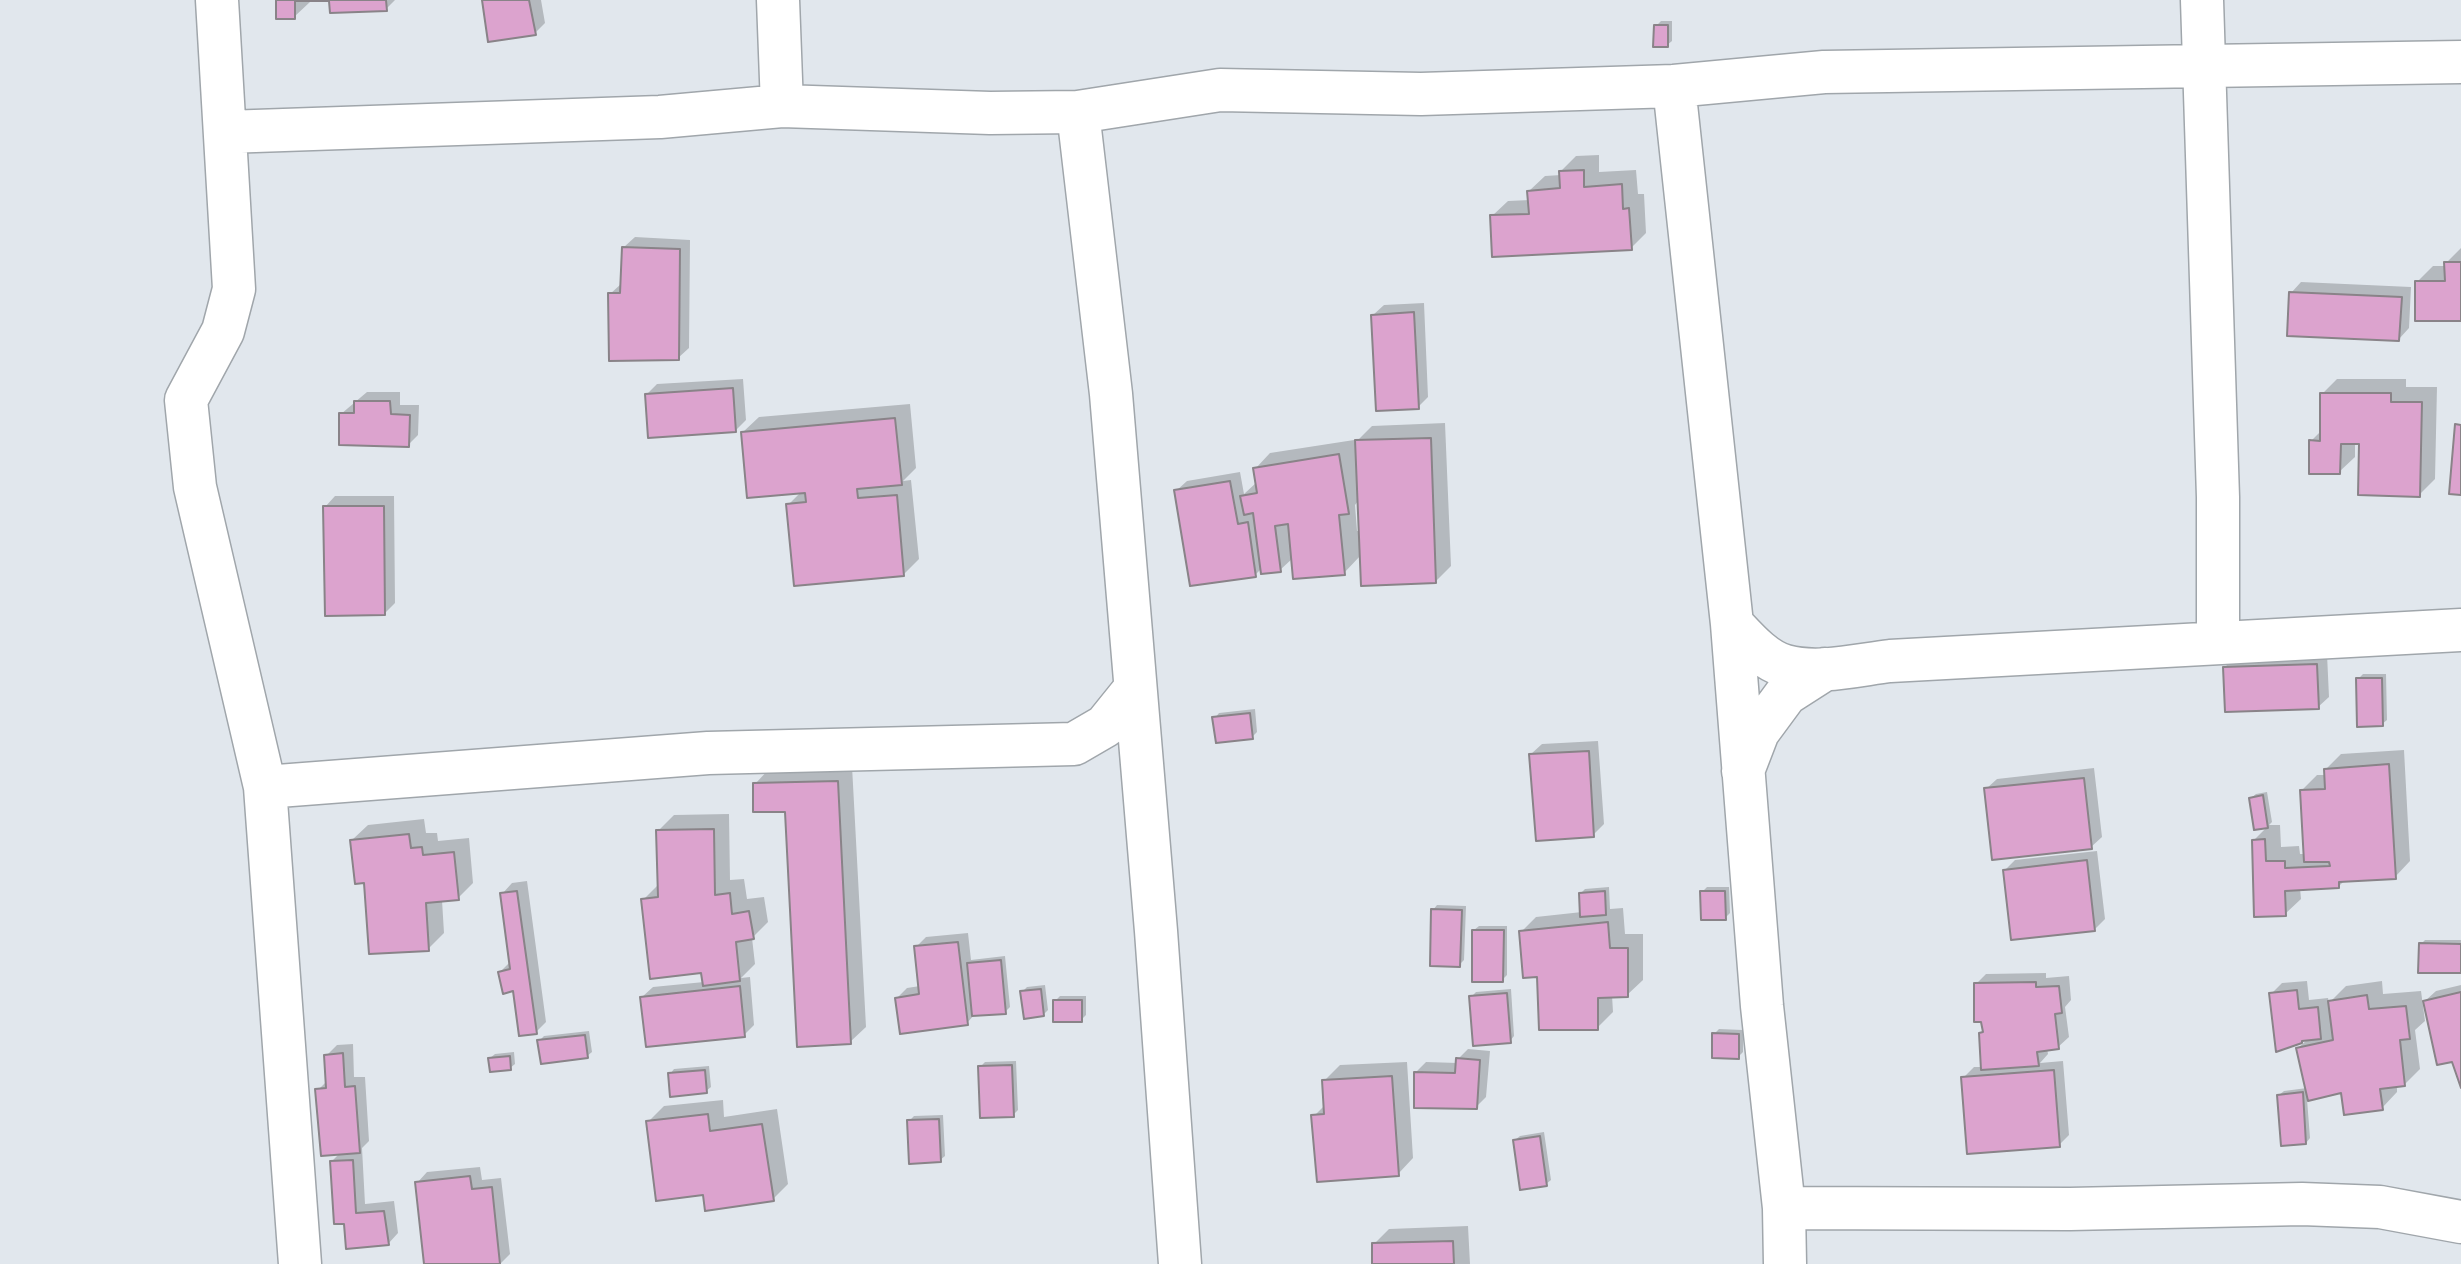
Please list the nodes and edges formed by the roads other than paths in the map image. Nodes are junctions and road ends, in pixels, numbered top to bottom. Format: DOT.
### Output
graph roads {
  1 [pos="217,0"];
  2 [pos="778,0"];
  3 [pos="2202,0"];
  4 [pos="2461,62"];
  5 [pos="2204,65"];
  6 [pos="1674,86"];
  7 [pos="782,106"];
  8 [pos="1078,112"];
  9 [pos="226,132"];
  10 [pos="1732,624"];
  11 [pos="2461,630"];
  12 [pos="2218,643"];
  13 [pos="1825,669"];
  14 [pos="1134,690"];
  15 [pos="1742,772"];
  16 [pos="265,787"];
  17 [pos="1784,1208"];
  18 [pos="2461,1222"];
  19 [pos="300,1264"];
  20 [pos="1180,1264"];
  21 [pos="1785,1264"];
  1 -- 9 [label="street"];
  2 -- 7 [label="street"];
  3 -- 5 [label="street"];
  4 -- 5 [label="street"];
  5 -- 6 [label="street"];
  5 -- 12 [label="street"];
  6 -- 8 [label="street"];
  6 -- 10 [label="street"];
  7 -- 8 [label="street"];
  7 -- 9 [label="street"];
  8 -- 14 [label="street"];
  9 -- 16 [label="street"];
  10 -- 13 [label="street"];
  10 -- 15 [label="street"];
  11 -- 12 [label="street"];
  12 -- 13 [label="street"];
  13 -- 15 [label="street"];
  14 -- 16 [label="street"];
  14 -- 20 [label="street"];
  15 -- 17 [label="street"];
  16 -- 19 [label="street"];
  17 -- 18 [label="street"];
  17 -- 21 [label="street"];
}
